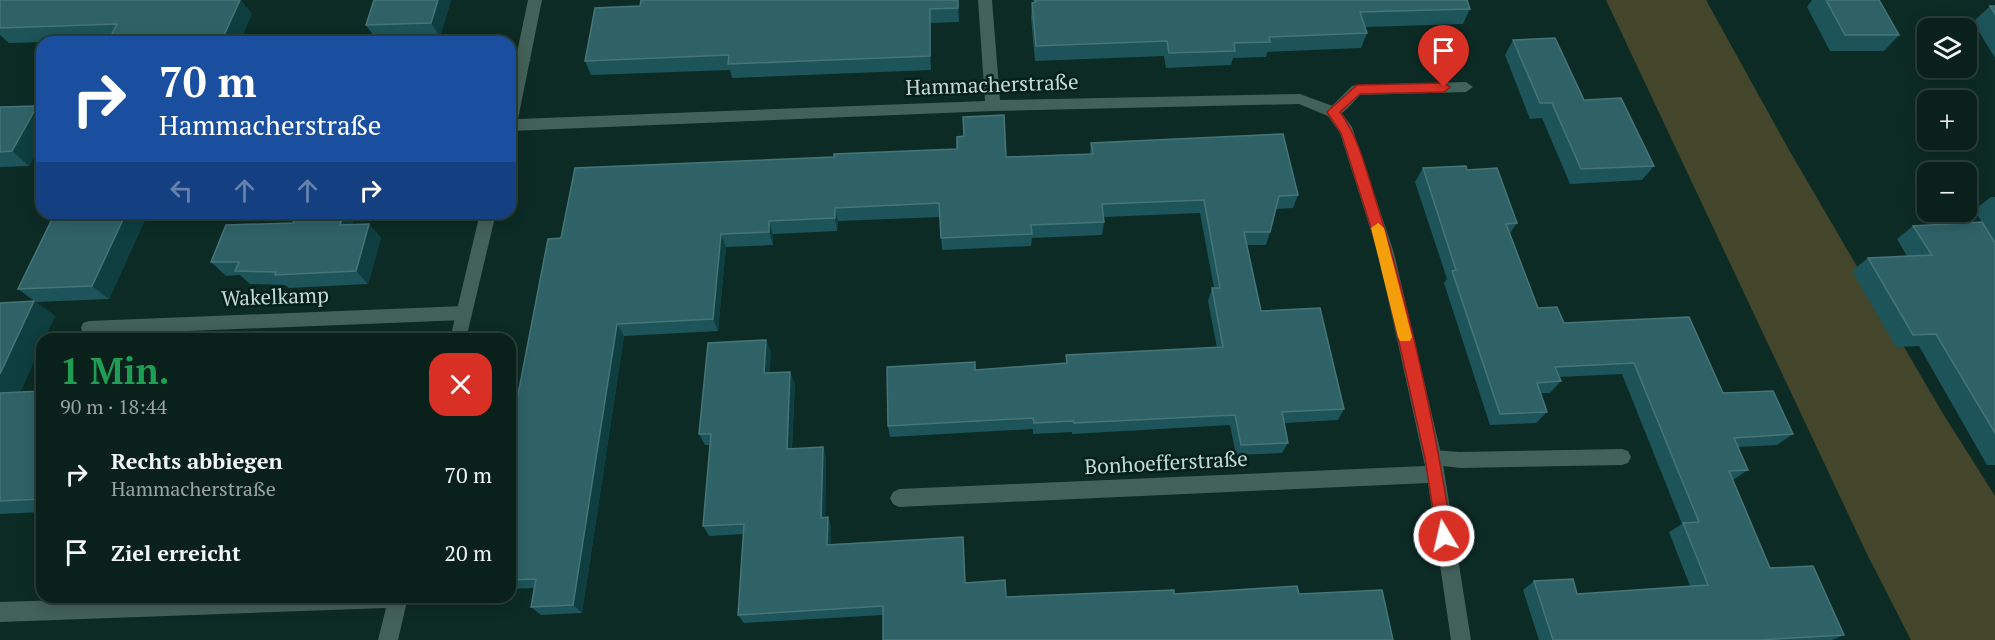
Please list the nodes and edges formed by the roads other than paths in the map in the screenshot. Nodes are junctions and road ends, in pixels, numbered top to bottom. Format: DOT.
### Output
graph roads {
  1 [pos="535,0"];
  2 [pos="985,0"];
  3 [pos="517,60"];
  4 [pos="1466,87"];
  5 [pos="993,106"];
  6 [pos="1333,112"];
  7 [pos="516,125"];
  8 [pos="487,219"];
  9 [pos="464,314"];
  10 [pos="89,328"];
  11 [pos="459,333"];
  12 [pos="1622,457"];
  13 [pos="1434,466"];
  14 [pos="899,498"];
  15 [pos="238,603"];
  16 [pos="396,603"];
  17 [pos="0,612"];
  18 [pos="388,640"];
  19 [pos="1461,640"];
  1 -- 3 [label="street"];
  2 -- 5 [label="street"];
  4 -- 6 [label="street"];
  5 -- 6 [label="street, Hammacherstraße"];
  5 -- 7 [label="street, Hammacherstraße"];
  6 -- 13 [label="street"];
  8 -- 9 [label="street"];
  9 -- 10 [label="street, Wakelkamp"];
  9 -- 11 [label="street"];
  12 -- 13 [label="street, Bonhoefferstraße"];
  13 -- 14 [label="street, Bonhoefferstraße"];
  13 -- 19 [label="street"];
  15 -- 17 [label="street"];
  16 -- 18 [label="street"];
}
